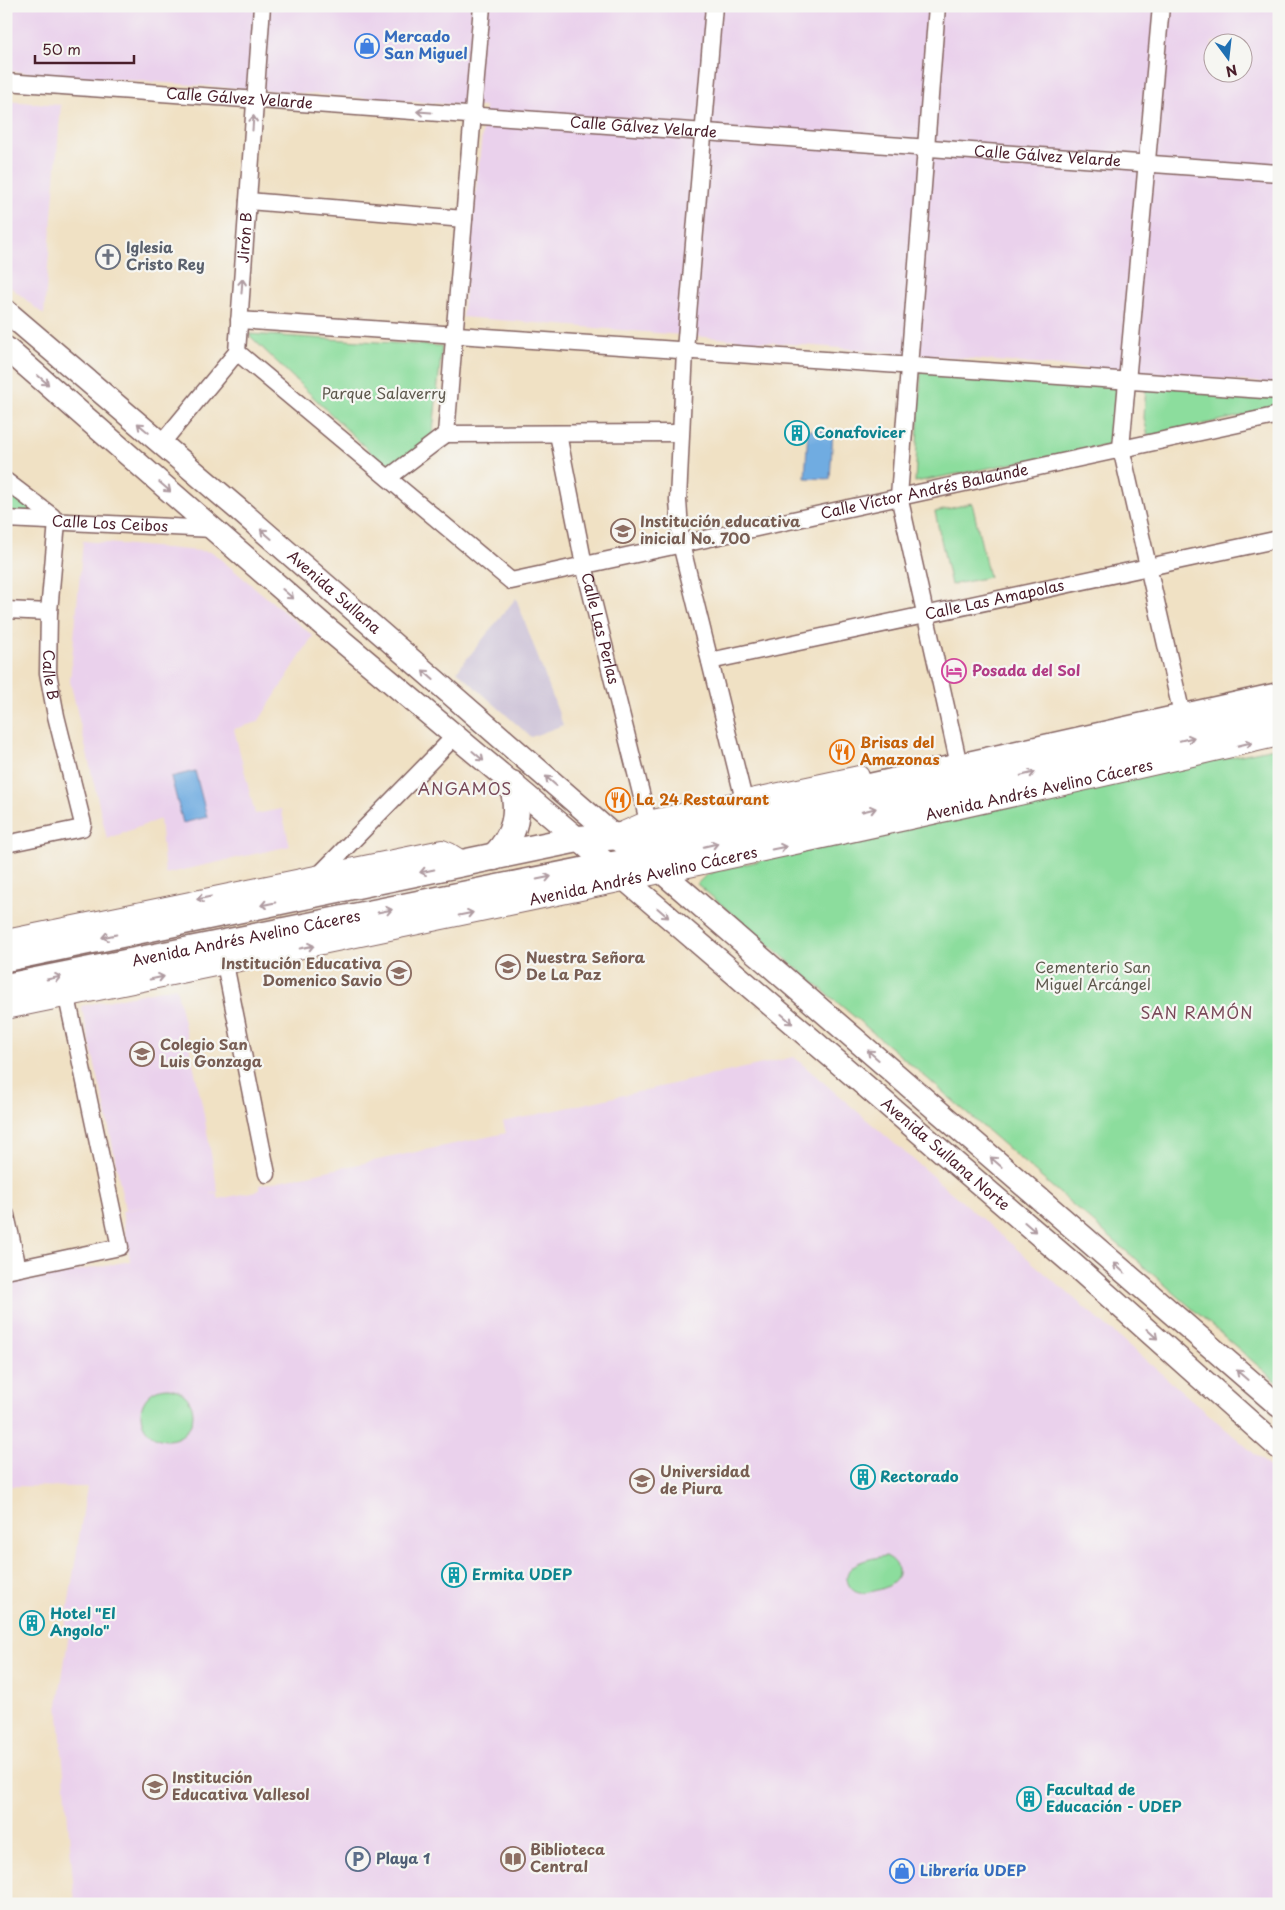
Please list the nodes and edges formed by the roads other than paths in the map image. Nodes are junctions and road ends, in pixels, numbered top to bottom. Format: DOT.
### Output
graph roads {
  1 [pos="262,6"];
  2 [pos="482,6"];
  3 [pos="714,6"];
  4 [pos="937,6"];
  5 [pos="1161,6"];
  6 [pos="6,82"];
  7 [pos="255,100"];
  8 [pos="473,116"];
  9 [pos="703,132"];
  10 [pos="925,148"];
  11 [pos="1147,164"];
  12 [pos="1279,173"];
  13 [pos="248,201"];
  14 [pos="464,218"];
  15 [pos="6,311"];
  16 [pos="239,320"];
  17 [pos="454,335"];
  18 [pos="6,348"];
  19 [pos="685,350"];
  20 [pos="237,352"];
  21 [pos="908,366"];
  22 [pos="1128,380"];
  23 [pos="1279,391"];
  24 [pos="1279,414"];
  25 [pos="446,434"];
  26 [pos="558,434"];
  27 [pos="680,434"];
  28 [pos="161,444"];
  29 [pos="1122,448"];
  30 [pos="388,478"];
  31 [pos="6,481"];
  32 [pos="900,496"];
  33 [pos="238,509"];
  34 [pos="6,519"];
  35 [pos="57,522"];
  36 [pos="213,530"];
  37 [pos="1279,538"];
  38 [pos="681,544"];
  39 [pos="584,565"];
  40 [pos="1148,567"];
  41 [pos="6,610"];
  42 [pos="49,612"];
  43 [pos="926,615"];
  44 [pos="710,661"];
  45 [pos="1279,684"];
  46 [pos="1279,696"];
  47 [pos="1180,706"];
  48 [pos="1279,718"];
  49 [pos="455,736"];
  50 [pos="1279,736"];
  51 [pos="957,756"];
  52 [pos="512,784"];
  53 [pos="570,798"];
  54 [pos="746,807"];
  55 [pos="554,820"];
  56 [pos="648,821"];
  57 [pos="614,836"];
  58 [pos="578,839"];
  59 [pos="6,844"];
  60 [pos="494,857"];
  61 [pos="465,863"];
  62 [pos="654,866"];
  63 [pos="320,874"];
  64 [pos="616,874"];
  65 [pos="6,940"];
  66 [pos="6,958"];
  67 [pos="225,964"];
  68 [pos="6,987"];
  69 [pos="67,997"];
  70 [pos="6,1009"];
  71 [pos="267,1174"];
  72 [pos="6,1215"];
  73 [pos="12,1270"];
  74 [pos="1279,1406"];
  75 [pos="1279,1448"];
  1 -- 7 [label="street, Jirón B"];
  2 -- 8 [label="street"];
  3 -- 9 [label="street"];
  4 -- 10 [label="street"];
  5 -- 11 [label="street"];
  6 -- 7 [label="street, Calle Gálvez Velarde"];
  8 -- 7 [label="street, Calle Gálvez Velarde, one-way"];
  13 -- 7 [label="street, Jirón B, one-way"];
  8 -- 9 [label="street, Calle Gálvez Velarde"];
  8 -- 14 [label="street"];
  9 -- 10 [label="street, Calle Gálvez Velarde"];
  9 -- 19 [label="street"];
  10 -- 11 [label="street, Calle Gálvez Velarde"];
  10 -- 21 [label="street"];
  11 -- 12 [label="street, Calle Gálvez Velarde"];
  11 -- 22 [label="street"];
  13 -- 14 [label="street"];
  16 -- 13 [label="street, Jirón B, one-way"];
  14 -- 17 [label="street"];
  28 -- 15 [label="main road, Avenida Sullana, one-way"];
  16 -- 17 [label="street"];
  16 -- 20 [label="street, Jirón B"];
  17 -- 19 [label="street"];
  17 -- 25 [label="street"];
  18 -- 36 [label="main road, Avenida Sullana, one-way"];
  19 -- 21 [label="street"];
  19 -- 27 [label="street"];
  20 -- 28 [label="street"];
  20 -- 30 [label="street"];
  21 -- 22 [label="street"];
  21 -- 32 [label="street"];
  22 -- 23 [label="street"];
  22 -- 29 [label="street"];
  24 -- 29 [label="street, Calle Víctor Andrés Balaúnde"];
  25 -- 26 [label="street"];
  25 -- 30 [label="street"];
  26 -- 27 [label="street"];
  26 -- 39 [label="street, Calle Las Perlas"];
  27 -- 38 [label="street"];
  28 -- 33 [label="main road, Avenida Sullana"];
  29 -- 32 [label="street, Calle Víctor Andrés Balaúnde"];
  29 -- 40 [label="street"];
  30 -- 39 [label="street, Calle Víctor Andrés Balaúnde"];
  31 -- 35 [label="street"];
  32 -- 38 [label="street, Calle Víctor Andrés Balaúnde"];
  32 -- 43 [label="street"];
  33 -- 36 [label="main road"];
  53 -- 33 [label="main road, Avenida Sullana, one-way"];
  34 -- 35 [label="street, Calle Los Ceibos"];
  35 -- 36 [label="street, Calle Los Ceibos"];
  35 -- 42 [label="street, Calle B"];
  36 -- 49 [label="main road, Avenida Sullana, one-way"];
  37 -- 40 [label="street, Calle Las Amapolas"];
  38 -- 39 [label="street, Calle Víctor Andrés Balaúnde"];
  38 -- 44 [label="street"];
  39 -- 56 [label="street, Calle Las Perlas"];
  40 -- 43 [label="street, Calle Las Amapolas"];
  40 -- 47 [label="street"];
  41 -- 42 [label="street"];
  42 -- 59 [label="street, Calle B"];
  43 -- 44 [label="street, Calle Las Amapolas"];
  43 -- 51 [label="street"];
  44 -- 54 [label="street"];
  45 -- 47 [label="street, Avenida Andrés Avelino Cáceres"];
  46 -- 54 [label="highway, Avenida Andrés Avelino Cáceres"];
  47 -- 51 [label="street, Avenida Andrés Avelino Cáceres"];
  62 -- 48 [label="highway, Avenida Andrés Avelino Cáceres, one-way"];
  49 -- 52 [label="main road, Avenida Sullana, one-way"];
  49 -- 63 [label="street"];
  62 -- 50 [label="street, Avenida Andrés Avelino Cáceres, one-way"];
  51 -- 54 [label="street, Avenida Andrés Avelino Cáceres"];
  52 -- 55 [label="main road, Avenida Sullana"];
  52 -- 60 [label="highway"];
  53 -- 55 [label="main road"];
  53 -- 57 [label="main road, Avenida Sullana"];
  54 -- 56 [label="street, Avenida Andrés Avelino Cáceres"];
  54 -- 57 [label="highway, Avenida Andrés Avelino Cáceres"];
  55 -- 58 [label="main road, Avenida Sullana"];
  56 -- 57 [label="street, Avenida Andrés Avelino Cáceres"];
  57 -- 58 [label="highway, Avenida Andrés Avelino Cáceres"];
  57 -- 62 [label="main road, Avenida Sullana"];
  58 -- 60 [label="highway, Avenida Andrés Avelino Cáceres"];
  58 -- 64 [label="main road, Avenida Sullana"];
  60 -- 61 [label="highway, Avenida Andrés Avelino Cáceres"];
  61 -- 63 [label="street"];
  61 -- 66 [label="highway, Avenida Andrés Avelino Cáceres, one-way"];
  62 -- 64 [label="highway, Avenida Andrés Avelino Cáceres"];
  74 -- 62 [label="main road, Avenida Sullana Norte, one-way"];
  63 -- 65 [label="street, one-way"];
  67 -- 64 [label="street, Avenida Andrés Avelino Cáceres, one-way"];
  68 -- 64 [label="highway, Avenida Andrés Avelino Cáceres, one-way"];
  64 -- 75 [label="main road, Avenida Sullana Norte, one-way"];
  69 -- 67 [label="street, Avenida Andrés Avelino Cáceres, one-way"];
  67 -- 71 [label="street"];
  69 -- 70 [label="street, Avenida Andrés Avelino Cáceres"];
  69 -- 73 [label="street"];
  72 -- 73 [label="street"];
}
